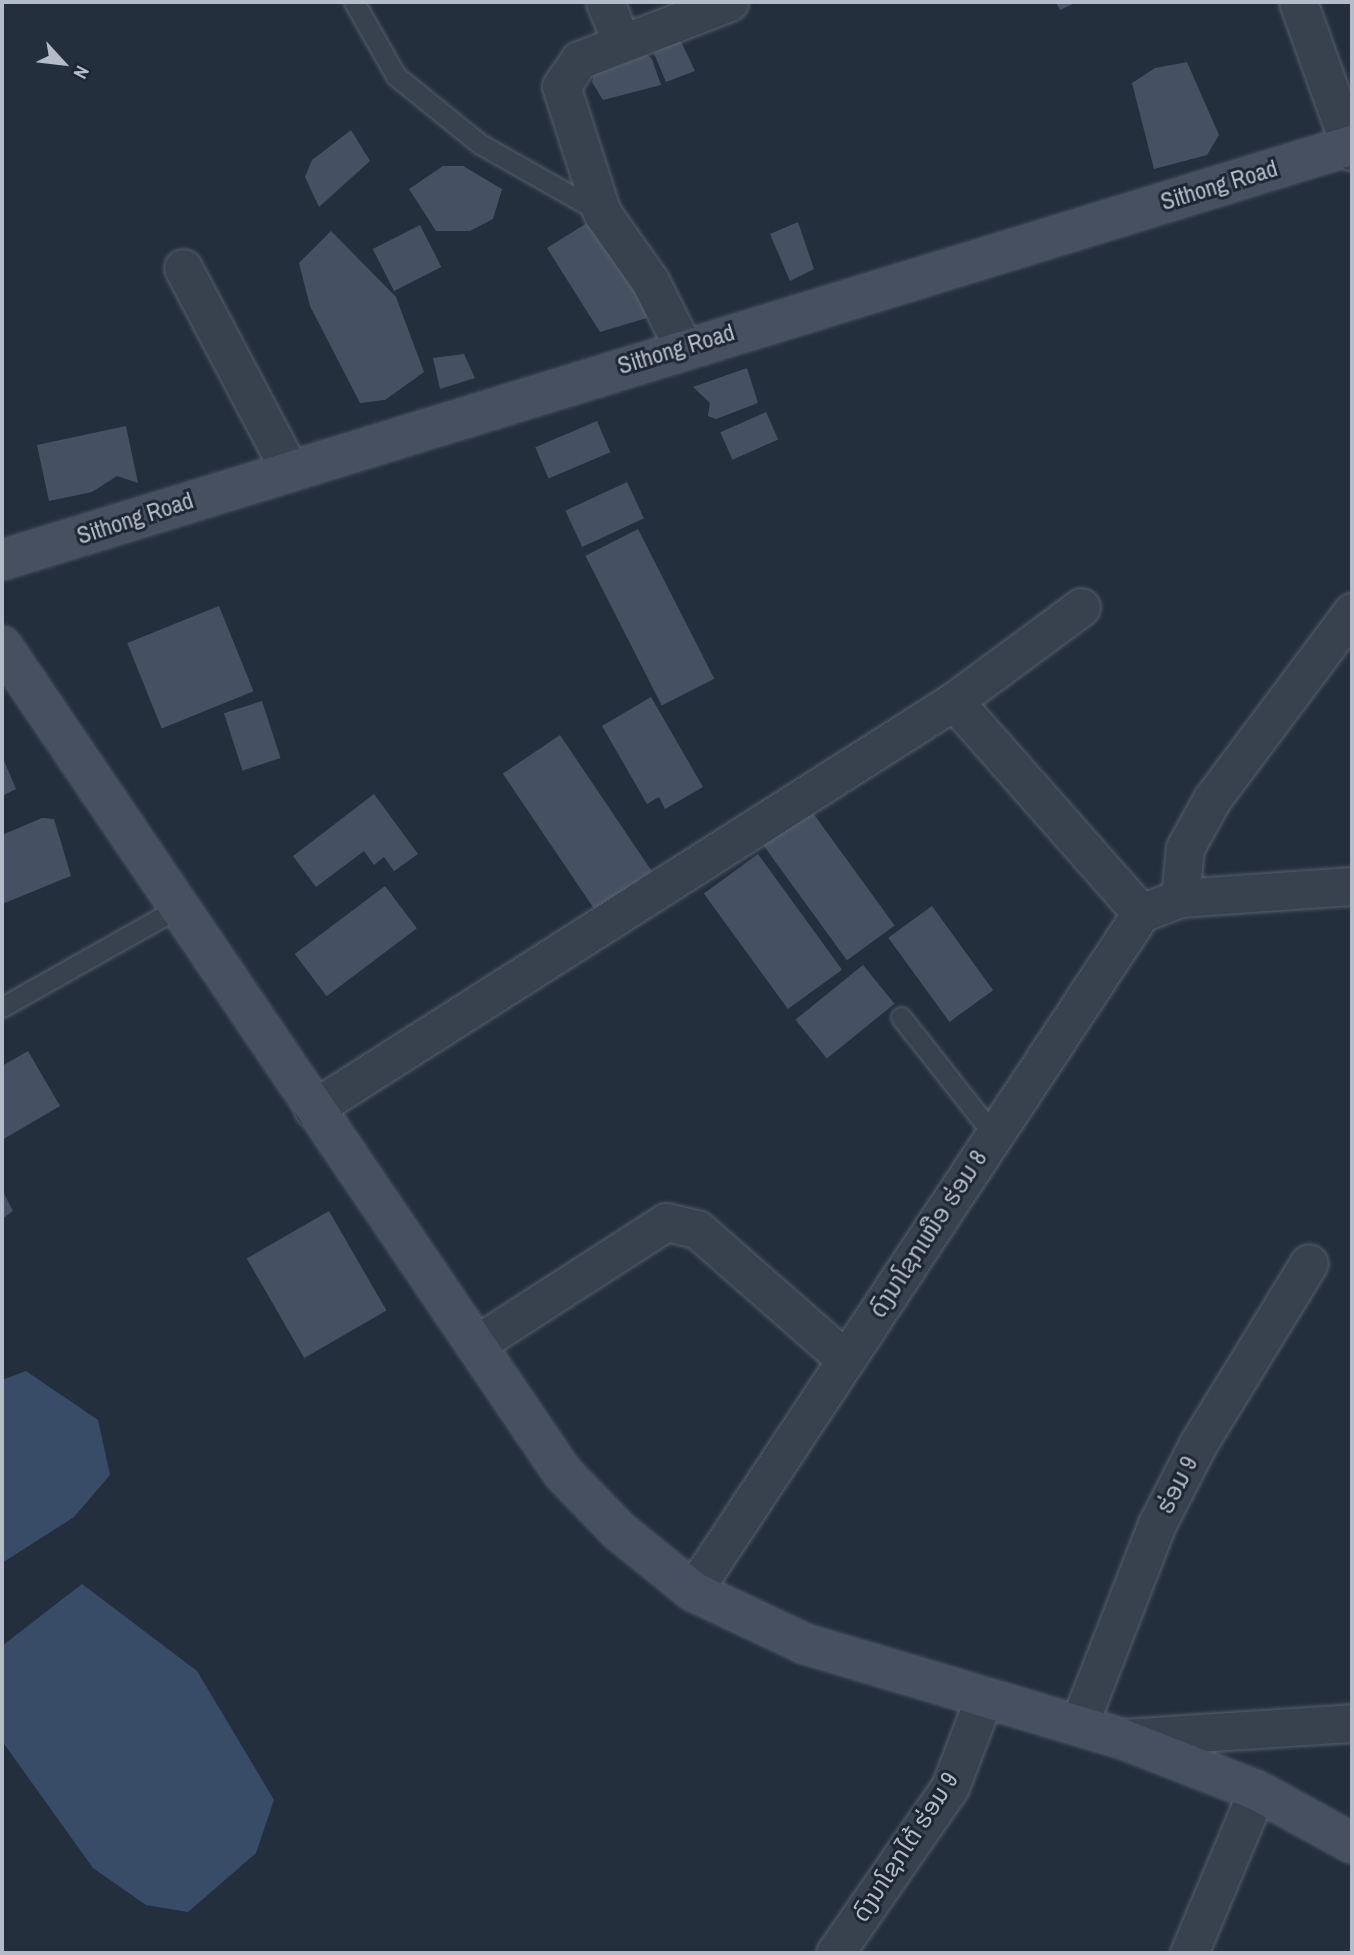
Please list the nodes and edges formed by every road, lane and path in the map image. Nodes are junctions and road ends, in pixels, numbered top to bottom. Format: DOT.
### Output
graph roads {
  1 [pos="354,2"];
  2 [pos="604,2"];
  3 [pos="729,2"];
  4 [pos="1298,2"];
  5 [pos="621,41"];
  6 [pos="1351,147"];
  7 [pos="602,213"];
  8 [pos="183,268"];
  9 [pos="682,347"];
  10 [pos="289,469"];
  11 [pos="2,560"];
  12 [pos="1081,607"];
  13 [pos="1352,612"];
  14 [pos="2,646"];
  15 [pos="954,701"];
  16 [pos="1352,886"];
  17 [pos="1181,898"];
  18 [pos="178,908"];
  19 [pos="1141,913"];
  20 [pos="2,1006"];
  21 [pos="901,1017"];
  22 [pos="313,1109"];
  23 [pos="993,1134"];
  24 [pos="1309,1263"];
  25 [pos="475,1345"];
  26 [pos="845,1359"];
  27 [pos="693,1591"];
  28 [pos="984,1698"];
  29 [pos="1352,1723"];
  30 [pos="1079,1724"];
  31 [pos="1121,1738"];
  32 [pos="1257,1791"];
  33 [pos="1352,1843"];
  34 [pos="835,1953"];
  35 [pos="1189,1953"];
  1 -- 7 [label="lane"];
  2 -- 5 [label="street"];
  3 -- 5 [label="street"];
  4 -- 6 [label="street"];
  5 -- 7 [label="street"];
  6 -- 9 [label="street, Sithong Road"];
  7 -- 9 [label="street"];
  8 -- 10 [label="street"];
  9 -- 10 [label="street, Sithong Road"];
  10 -- 11 [label="street, Sithong Road"];
  12 -- 15 [label="street"];
  13 -- 17 [label="street"];
  14 -- 18 [label="street"];
  15 -- 19 [label="street"];
  15 -- 22 [label="street"];
  16 -- 17 [label="street"];
  17 -- 19 [label="street"];
  18 -- 20 [label="lane"];
  18 -- 22 [label="street"];
  19 -- 23 [label="street, ດົງນາໂຊກເໜືອ ຮ່ອມ 8"];
  21 -- 23 [label="lane"];
  22 -- 25 [label="street"];
  23 -- 26 [label="street, ດົງນາໂຊກເໜືອ ຮ່ອມ 8"];
  24 -- 30 [label="street, ຮ່ອມ 9"];
  25 -- 26 [label="street"];
  25 -- 27 [label="street"];
  26 -- 27 [label="street, ດົງນາໂຊກເໜືອ ຮ່ອມ 8"];
  27 -- 28 [label="street"];
  28 -- 30 [label="street"];
  28 -- 34 [label="street, ດົງນາໂຊກໄຕ້ ຮ່ອມ 9"];
  29 -- 31 [label="street"];
  30 -- 31 [label="street"];
  31 -- 32 [label="street"];
  32 -- 33 [label="street"];
  32 -- 35 [label="street"];
}
